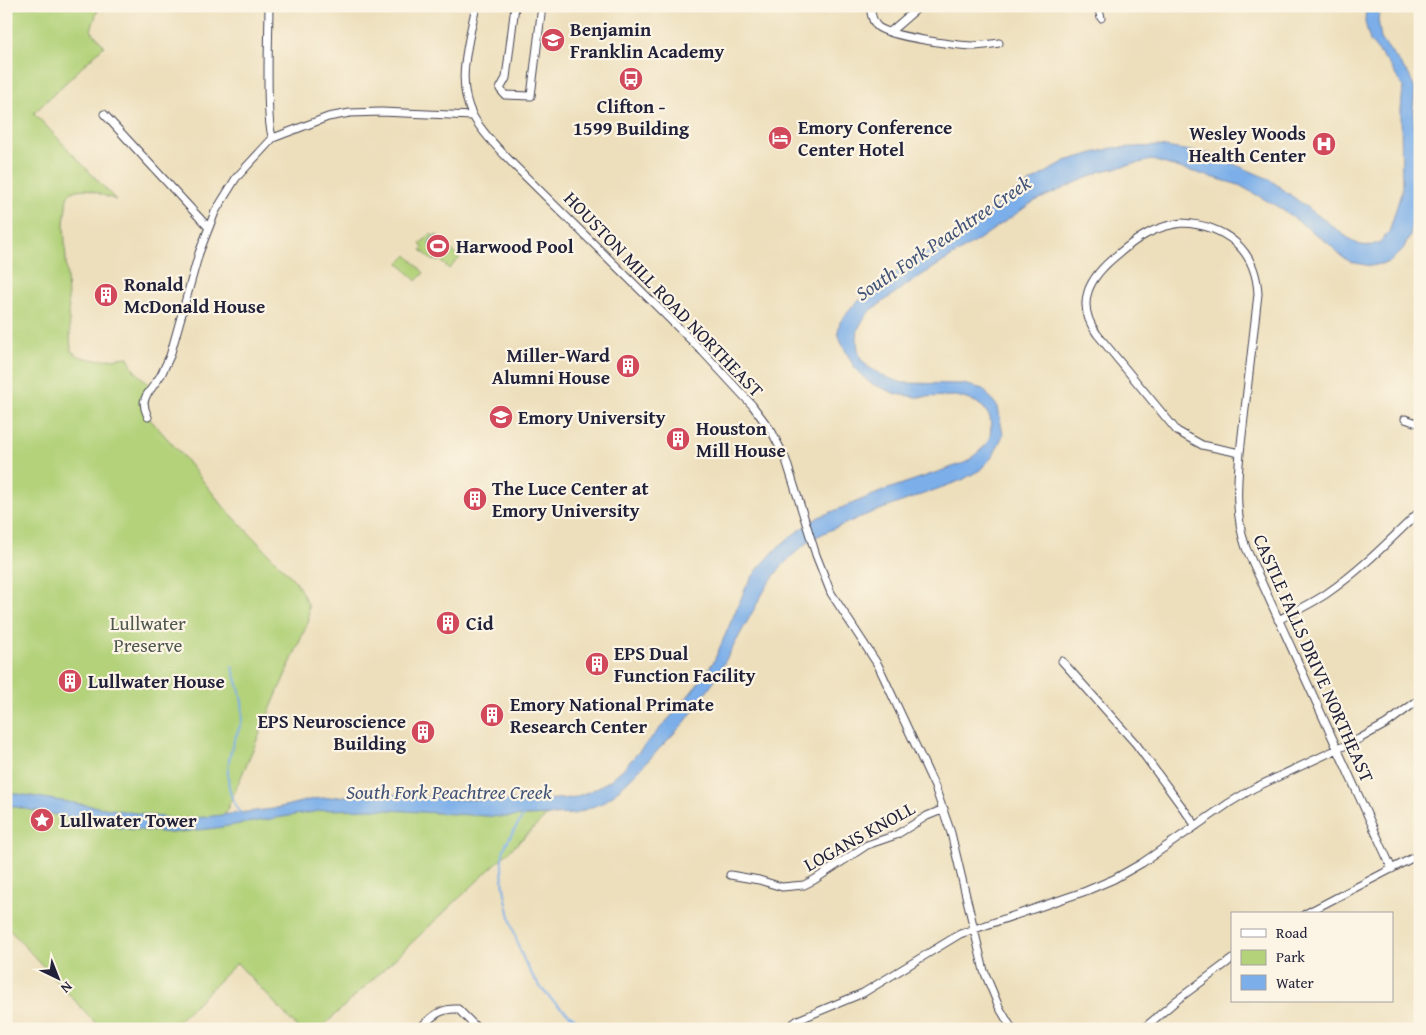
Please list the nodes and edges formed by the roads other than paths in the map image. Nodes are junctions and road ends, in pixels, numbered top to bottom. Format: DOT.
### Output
graph roads {
  1 [pos="269,6"];
  2 [pos="476,6"];
  3 [pos="515,6"];
  4 [pos="542,6"];
  5 [pos="870,6"];
  6 [pos="920,6"];
  7 [pos="1098,6"];
  8 [pos="1101,18"];
  9 [pos="890,32"];
  10 [pos="999,43"];
  11 [pos="104,114"];
  12 [pos="473,116"];
  13 [pos="273,138"];
  14 [pos="208,227"];
  15 [pos="148,417"];
  16 [pos="1405,419"];
  17 [pos="1420,424"];
  18 [pos="1240,453"];
  19 [pos="1420,511"];
  20 [pos="1278,620"];
  21 [pos="1062,661"];
  22 [pos="1420,699"];
  23 [pos="1337,750"];
  24 [pos="944,809"];
  25 [pos="1196,826"];
  26 [pos="1420,854"];
  27 [pos="1392,869"];
  28 [pos="730,875"];
  29 [pos="1309,912"];
  30 [pos="972,929"];
  31 [pos="1231,960"];
  32 [pos="419,1029"];
  33 [pos="478,1029"];
  34 [pos="786,1029"];
  35 [pos="1012,1029"];
  36 [pos="1143,1029"];
  1 -- 13 [label="street"];
  2 -- 12 [label="street, HOUSTON MILL ROAD NORTHEAST"];
  3 -- 4 [label="street"];
  5 -- 9 [label="street"];
  6 -- 9 [label="street"];
  7 -- 8 [label="street"];
  9 -- 10 [label="street"];
  11 -- 14 [label="street"];
  12 -- 13 [label="street"];
  12 -- 24 [label="street, HOUSTON MILL ROAD NORTHEAST"];
  13 -- 14 [label="street"];
  14 -- 15 [label="street"];
  16 -- 17 [label="street"];
  18 -- 18 [label="street, CASTLE FALLS DRIVE NORTHEAST"];
  18 -- 20 [label="street, CASTLE FALLS DRIVE NORTHEAST"];
  19 -- 20 [label="street"];
  20 -- 23 [label="street, CASTLE FALLS DRIVE NORTHEAST"];
  21 -- 25 [label="street"];
  22 -- 23 [label="street"];
  23 -- 25 [label="street"];
  23 -- 27 [label="street, CASTLE FALLS DRIVE NORTHEAST"];
  24 -- 28 [label="street, LOGANS KNOLL"];
  24 -- 30 [label="street, HOUSTON MILL ROAD NORTHEAST"];
  25 -- 30 [label="street"];
  26 -- 27 [label="street"];
  27 -- 29 [label="street"];
  30 -- 34 [label="street"];
  30 -- 35 [label="street, HOUSTON MILL ROAD NORTHEAST"];
  31 -- 36 [label="street"];
  32 -- 33 [label="street"];
}
